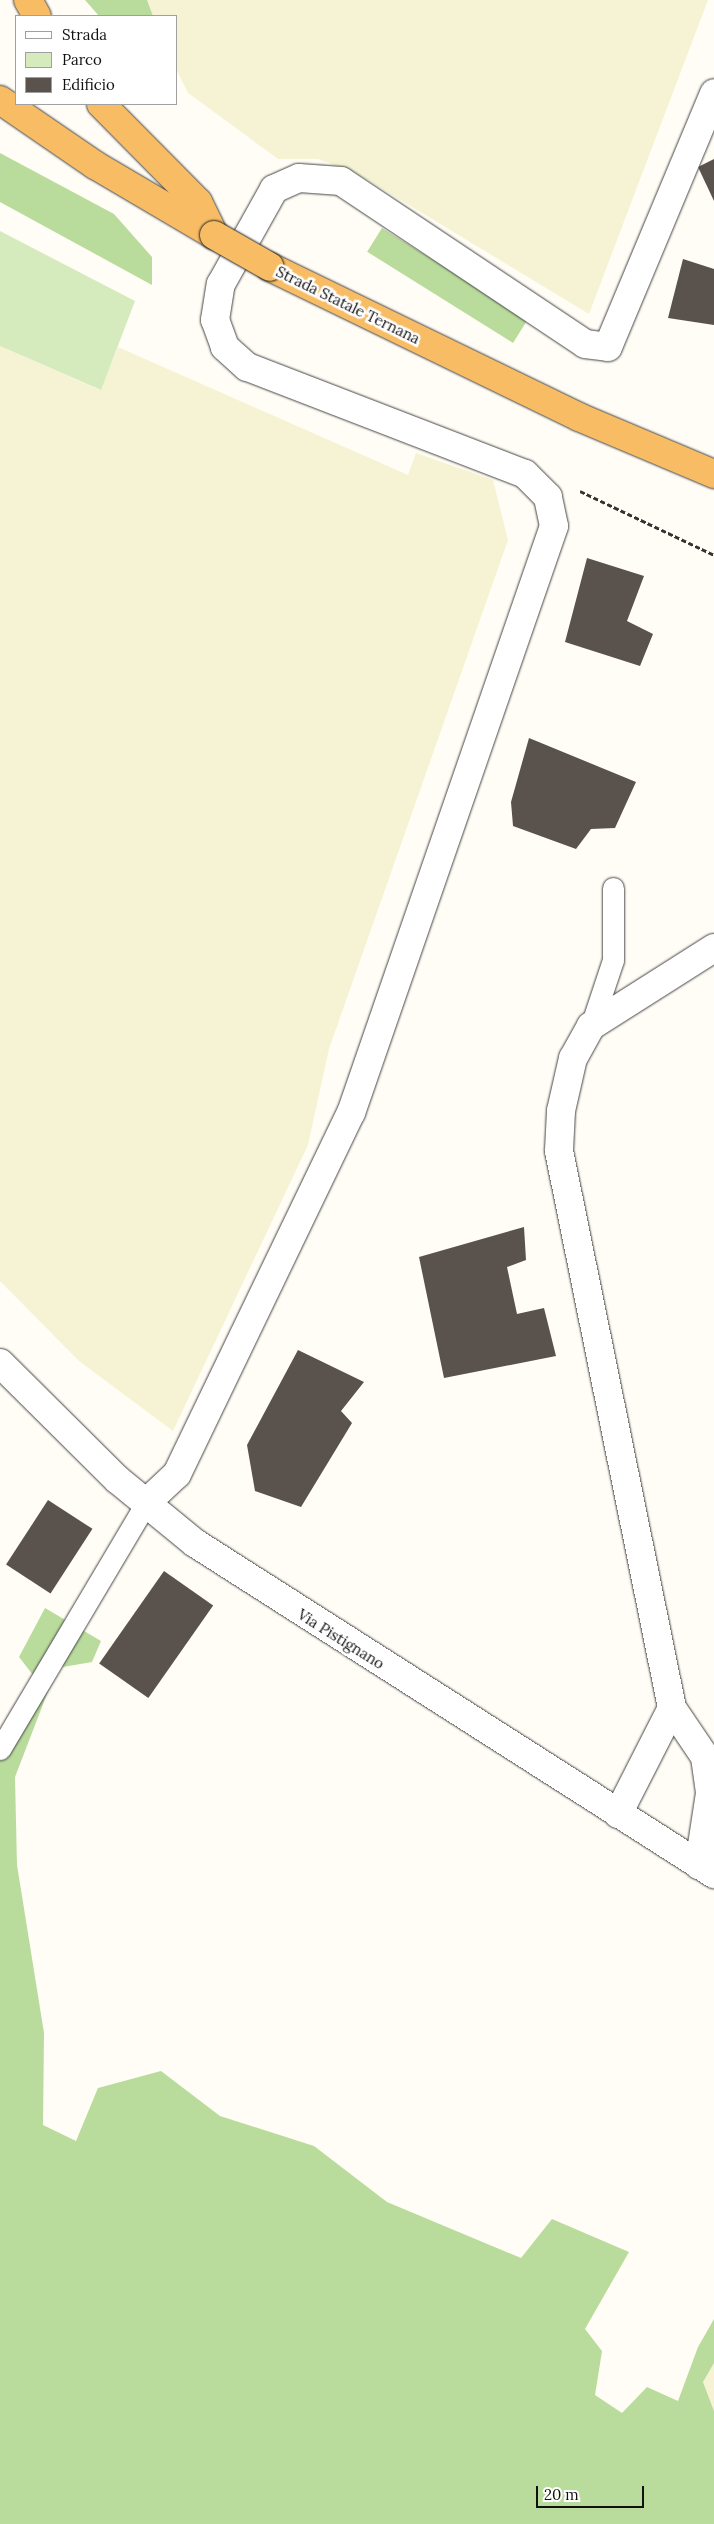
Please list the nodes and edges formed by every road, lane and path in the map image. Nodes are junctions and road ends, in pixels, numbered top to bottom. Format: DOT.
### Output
graph roads {
  1 [pos="28,0"];
  2 [pos="36,15"];
  3 [pos="714,93"];
  4 [pos="0,100"];
  5 [pos="102,105"];
  6 [pos="214,235"];
  7 [pos="714,474"];
  8 [pos="548,497"];
  9 [pos="714,555"];
  10 [pos="613,888"];
  11 [pos="714,948"];
  12 [pos="590,1026"];
  13 [pos="0,1363"];
  14 [pos="146,1503"];
  15 [pos="672,1708"];
  16 [pos="0,1749"];
  17 [pos="618,1814"];
  18 [pos="709,1867"];
  1 -- 2 [label="highway"];
  3 -- 8 [label="street"];
  4 -- 6 [label="highway, Strada Statale Ternana"];
  5 -- 6 [label="highway"];
  6 -- 7 [label="highway, Strada Statale Ternana, bridge"];
  8 -- 9 [label="path"];
  8 -- 14 [label="street"];
  10 -- 12 [label="lane"];
  11 -- 12 [label="street"];
  12 -- 15 [label="street"];
  13 -- 14 [label="street, Via Pistignano"];
  14 -- 16 [label="lane"];
  14 -- 17 [label="street, Via Pistignano"];
  15 -- 17 [label="street"];
  15 -- 18 [label="street"];
  17 -- 18 [label="street, Via Pistignano"];
}
